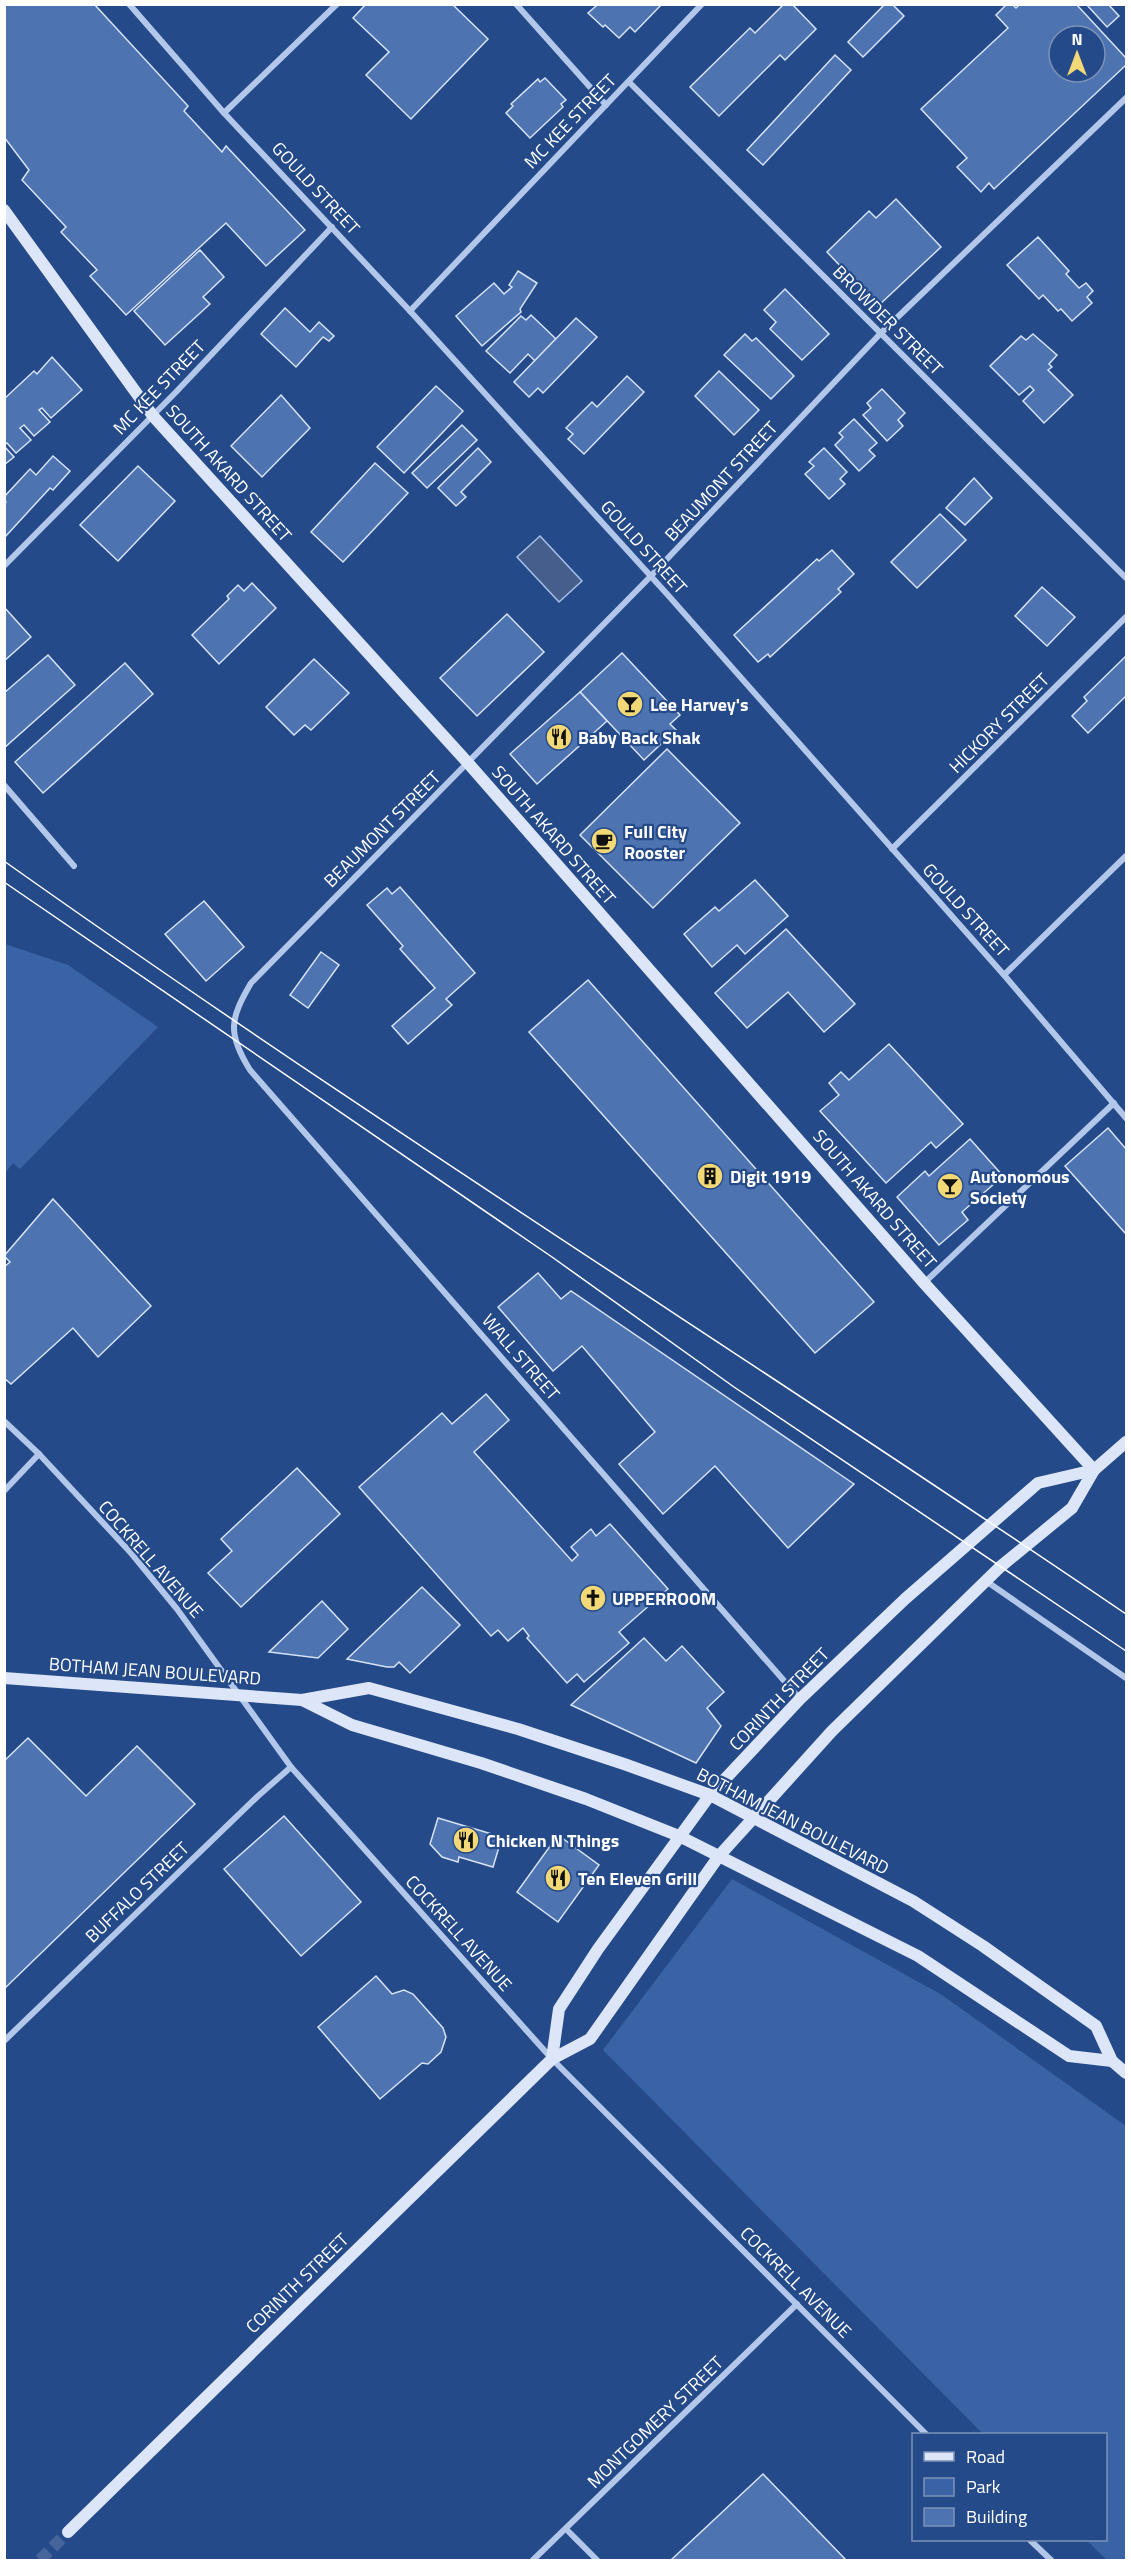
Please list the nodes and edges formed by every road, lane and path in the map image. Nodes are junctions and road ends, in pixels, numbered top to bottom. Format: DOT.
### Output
graph roads {
  1 [pos="129,4"];
  2 [pos="337,4"];
  3 [pos="516,4"];
  4 [pos="702,4"];
  5 [pos="629,82"];
  6 [pos="1126,98"];
  7 [pos="606,105"];
  8 [pos="224,113"];
  9 [pos="4,210"];
  10 [pos="332,227"];
  11 [pos="410,311"];
  12 [pos="880,334"];
  13 [pos="153,416"];
  14 [pos="4,566"];
  15 [pos="650,577"];
  16 [pos="1126,578"];
  17 [pos="1126,617"];
  18 [pos="468,763"];
  19 [pos="4,785"];
  20 [pos="892,849"];
  21 [pos="1126,856"];
  22 [pos="74,866"];
  23 [pos="1004,975"];
  24 [pos="234,1028"];
  25 [pos="1114,1103"];
  26 [pos="1126,1118"];
  27 [pos="924,1283"];
  28 [pos="4,1421"];
  29 [pos="1126,1442"];
  30 [pos="39,1454"];
  31 [pos="1094,1470"];
  32 [pos="4,1491"];
  33 [pos="986,1581"];
  34 [pos="4,1678"];
  35 [pos="1126,1678"];
  36 [pos="237,1694"];
  37 [pos="800,1699"];
  38 [pos="302,1700"];
  39 [pos="291,1767"];
  40 [pos="710,1796"];
  41 [pos="753,1818"];
  42 [pos="679,1836"];
  43 [pos="719,1856"];
  44 [pos="4,2041"];
  45 [pos="552,2059"];
  46 [pos="1112,2061"];
  47 [pos="1126,2073"];
  48 [pos="797,2304"];
  49 [pos="925,2433"];
  50 [pos="566,2529"];
  51 [pos="68,2532"];
  52 [pos="1031,2541"];
  53 [pos="533,2560"];
  54 [pos="597,2560"];
  55 [pos="1051,2560"];
  1 -- 8 [label="street, GOULD STREET"];
  2 -- 8 [label="street"];
  3 -- 7 [label="street"];
  4 -- 5 [label="street, MC KEE STREET"];
  5 -- 7 [label="street, MC KEE STREET"];
  5 -- 12 [label="street, BROWDER STREET"];
  6 -- 12 [label="street, BEAUMONT STREET"];
  7 -- 11 [label="street, MC KEE STREET"];
  8 -- 10 [label="street, GOULD STREET"];
  9 -- 13 [label="main road, SOUTH AKARD STREET"];
  10 -- 11 [label="street, GOULD STREET"];
  10 -- 13 [label="street, MC KEE STREET"];
  11 -- 15 [label="street, GOULD STREET"];
  12 -- 15 [label="street, BEAUMONT STREET"];
  12 -- 16 [label="street, BROWDER STREET"];
  13 -- 14 [label="street, MC KEE STREET"];
  13 -- 18 [label="main road, SOUTH AKARD STREET"];
  15 -- 18 [label="street, BEAUMONT STREET"];
  15 -- 20 [label="street, GOULD STREET"];
  17 -- 20 [label="street, HICKORY STREET"];
  18 -- 24 [label="street, BEAUMONT STREET"];
  18 -- 27 [label="main road, SOUTH AKARD STREET"];
  19 -- 22 [label="street"];
  20 -- 23 [label="street, GOULD STREET"];
  21 -- 23 [label="street"];
  23 -- 25 [label="street, GOULD STREET"];
  24 -- 37 [label="street, WALL STREET"];
  25 -- 26 [label="street, GOULD STREET"];
  25 -- 27 [label="street"];
  27 -- 31 [label="main road, SOUTH AKARD STREET"];
  28 -- 30 [label="street, COCKRELL AVENUE"];
  29 -- 31 [label="main road, CORINTH STREET"];
  30 -- 32 [label="street"];
  30 -- 36 [label="street, COCKRELL AVENUE"];
  31 -- 33 [label="main road, CORINTH STREET"];
  31 -- 37 [label="main road, CORINTH STREET"];
  33 -- 35 [label="street"];
  33 -- 41 [label="main road, CORINTH STREET"];
  34 -- 36 [label="main road, BOTHAM JEAN BOULEVARD"];
  36 -- 38 [label="main road, BOTHAM JEAN BOULEVARD"];
  36 -- 39 [label="street, COCKRELL AVENUE"];
  37 -- 40 [label="main road, CORINTH STREET"];
  38 -- 40 [label="main road, BOTHAM JEAN BOULEVARD"];
  38 -- 42 [label="main road, BOTHAM JEAN BOULEVARD"];
  39 -- 44 [label="street, BUFFALO STREET"];
  39 -- 45 [label="street, COCKRELL AVENUE"];
  40 -- 41 [label="main road, BOTHAM JEAN BOULEVARD"];
  40 -- 42 [label="main road, CORINTH STREET"];
  41 -- 43 [label="main road, CORINTH STREET"];
  41 -- 46 [label="main road, BOTHAM JEAN BOULEVARD"];
  42 -- 43 [label="main road, BOTHAM JEAN BOULEVARD"];
  42 -- 45 [label="main road, CORINTH STREET"];
  43 -- 45 [label="main road, CORINTH STREET"];
  43 -- 46 [label="main road, BOTHAM JEAN BOULEVARD"];
  45 -- 48 [label="street, COCKRELL AVENUE"];
  45 -- 51 [label="main road, CORINTH STREET"];
  46 -- 47 [label="main road, BOTHAM JEAN BOULEVARD"];
  48 -- 49 [label="street, COCKRELL AVENUE"];
  48 -- 50 [label="street, MONTGOMERY STREET"];
  50 -- 53 [label="street, MONTGOMERY STREET"];
  50 -- 54 [label="street"];
  52 -- 55 [label="street"];
}
